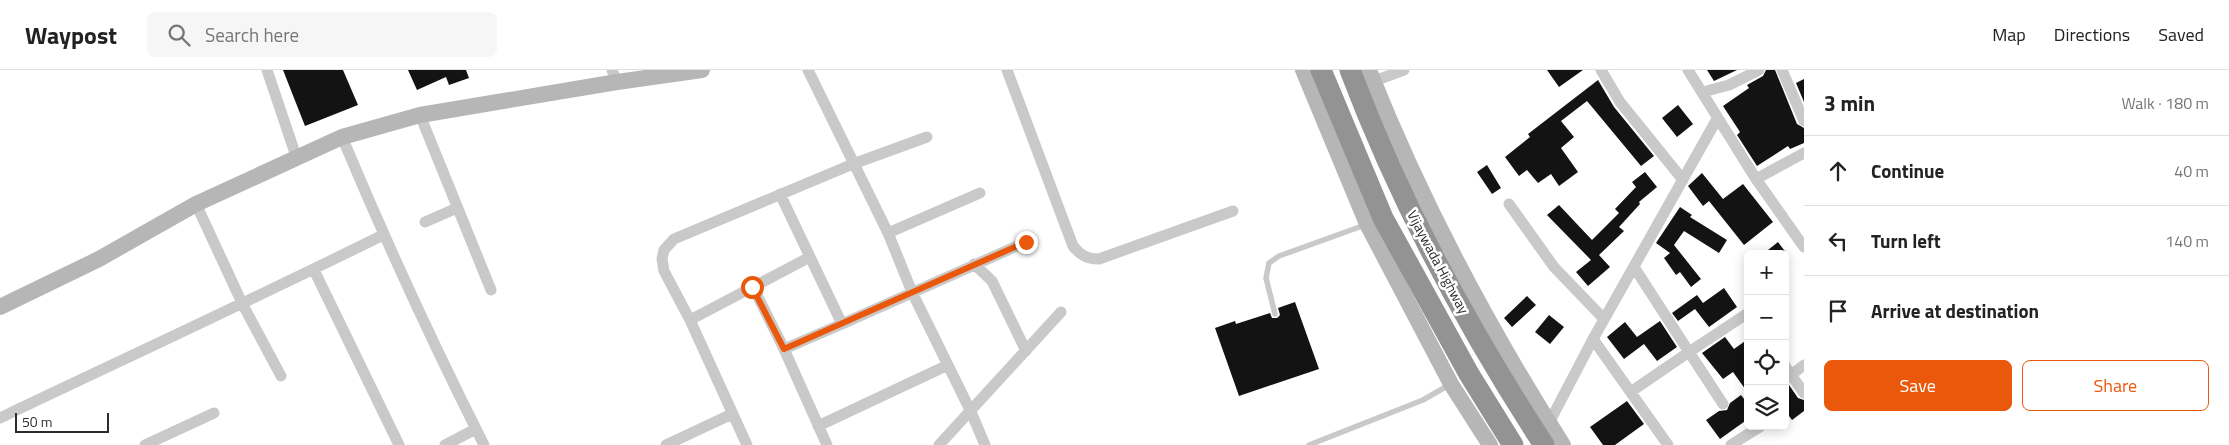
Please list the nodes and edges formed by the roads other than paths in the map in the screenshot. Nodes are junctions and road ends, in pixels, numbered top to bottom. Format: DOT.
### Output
graph roads {
  1 [pos="267,70"];
  2 [pos="697,70"];
  3 [pos="808,70"];
  4 [pos="1007,70"];
  5 [pos="1304,70"];
  6 [pos="1321,70"];
  7 [pos="1350,70"];
  8 [pos="1404,70"];
  9 [pos="1601,70"];
  10 [pos="1688,70"];
  11 [pos="1759,70"];
  12 [pos="1782,70"];
  13 [pos="614,76"];
  14 [pos="1372,76"];
  15 [pos="1703,92"];
  16 [pos="420,115"];
  17 [pos="1718,119"];
  18 [pos="1804,121"];
  19 [pos="342,137"];
  20 [pos="927,138"];
  21 [pos="1804,153"];
  22 [pos="297,159"];
  23 [pos="853,164"];
  24 [pos="1756,179"];
  25 [pos="1683,180"];
  26 [pos="980,193"];
  27 [pos="780,194"];
  28 [pos="196,204"];
  29 [pos="1509,204"];
  30 [pos="458,208"];
  31 [pos="1233,211"];
  32 [pos="425,222"];
  33 [pos="1367,224"];
  34 [pos="888,233"];
  35 [pos="383,235"];
  36 [pos="1026,242"];
  37 [pos="1804,247"];
  38 [pos="810,256"];
  39 [pos="974,264"];
  40 [pos="1634,267"];
  41 [pos="314,270"];
  42 [pos="752,287"];
  43 [pos="491,290"];
  44 [pos="912,292"];
  45 [pos="243,305"];
  46 [pos="0,307"];
  47 [pos="1061,312"];
  48 [pos="1275,314"];
  49 [pos="1744,316"];
  50 [pos="1604,319"];
  51 [pos="690,320"];
  52 [pos="842,324"];
  53 [pos="1593,339"];
  54 [pos="784,349"];
  55 [pos="1026,350"];
  56 [pos="1689,352"];
  57 [pos="1804,365"];
  58 [pos="948,366"];
  59 [pos="1789,372"];
  60 [pos="1789,375"];
  61 [pos="281,376"];
  62 [pos="1451,384"];
  63 [pos="1632,392"];
  64 [pos="1804,393"];
  65 [pos="1723,404"];
  66 [pos="971,412"];
  67 [pos="214,413"];
  68 [pos="732,414"];
  69 [pos="0,418"];
  70 [pos="1549,423"];
  71 [pos="818,426"];
  72 [pos="476,429"];
  73 [pos="1755,430"];
  74 [pos="145,445"];
  75 [pos="399,445"];
  76 [pos="445,445"];
  77 [pos="484,445"];
  78 [pos="666,445"];
  79 [pos="747,445"];
  80 [pos="827,445"];
  81 [pos="939,445"];
  82 [pos="985,445"];
  83 [pos="1309,445"];
  84 [pos="1490,445"];
  85 [pos="1513,445"];
  86 [pos="1544,445"];
  87 [pos="1563,445"];
  88 [pos="1668,445"];
  89 [pos="1731,445"];
  1 -- 22 [label="street"];
  2 -- 13 [label="street"];
  3 -- 23 [label="street"];
  4 -- 31 [label="street"];
  5 -- 33 [label="street"];
  6 -- 85 [label="highway, Vijaywada Highway"];
  7 -- 86 [label="highway, Vijaywada Highway"];
  8 -- 14 [label="street"];
  9 -- 25 [label="street"];
  10 -- 15 [label="street"];
  11 -- 15 [label="street"];
  12 -- 18 [label="street"];
  13 -- 16 [label="street"];
  14 -- 70 [label="street"];
  15 -- 17 [label="street"];
  16 -- 19 [label="street"];
  16 -- 30 [label="street"];
  17 -- 24 [label="street"];
  17 -- 25 [label="street"];
  19 -- 22 [label="street"];
  19 -- 35 [label="street"];
  20 -- 23 [label="street"];
  21 -- 24 [label="street"];
  22 -- 28 [label="street"];
  23 -- 27 [label="street"];
  23 -- 34 [label="street"];
  24 -- 37 [label="street"];
  25 -- 40 [label="street"];
  26 -- 34 [label="street"];
  27 -- 38 [label="street"];
  27 -- 51 [label="street"];
  28 -- 45 [label="street"];
  28 -- 46 [label="street"];
  29 -- 50 [label="street"];
  30 -- 32 [label="street"];
  30 -- 43 [label="street"];
  33 -- 48 [label="lane"];
  33 -- 62 [label="street"];
  34 -- 44 [label="street"];
  35 -- 41 [label="street"];
  35 -- 72 [label="street"];
  36 -- 39 [label="street"];
  38 -- 42 [label="street"];
  38 -- 52 [label="street"];
  39 -- 44 [label="street"];
  39 -- 55 [label="street"];
  40 -- 50 [label="street"];
  40 -- 56 [label="street"];
  41 -- 45 [label="street"];
  41 -- 75 [label="street"];
  42 -- 51 [label="street"];
  42 -- 54 [label="street"];
  44 -- 52 [label="street"];
  44 -- 58 [label="street"];
  45 -- 61 [label="street"];
  45 -- 69 [label="street"];
  47 -- 55 [label="street"];
  49 -- 56 [label="street"];
  50 -- 53 [label="street"];
  51 -- 68 [label="street"];
  52 -- 54 [label="street"];
  53 -- 63 [label="street"];
  53 -- 70 [label="street"];
  54 -- 71 [label="street"];
  55 -- 66 [label="street"];
  56 -- 63 [label="street"];
  56 -- 65 [label="street"];
  57 -- 59 [label="street"];
  58 -- 66 [label="street"];
  58 -- 71 [label="street"];
  60 -- 64 [label="street"];
  62 -- 83 [label="lane"];
  62 -- 84 [label="street"];
  63 -- 88 [label="street"];
  66 -- 81 [label="street"];
  66 -- 82 [label="street"];
  67 -- 74 [label="street"];
  68 -- 78 [label="street"];
  68 -- 79 [label="street"];
  70 -- 87 [label="street"];
  71 -- 80 [label="street"];
  72 -- 76 [label="street"];
  72 -- 77 [label="street"];
  73 -- 89 [label="street"];
}
